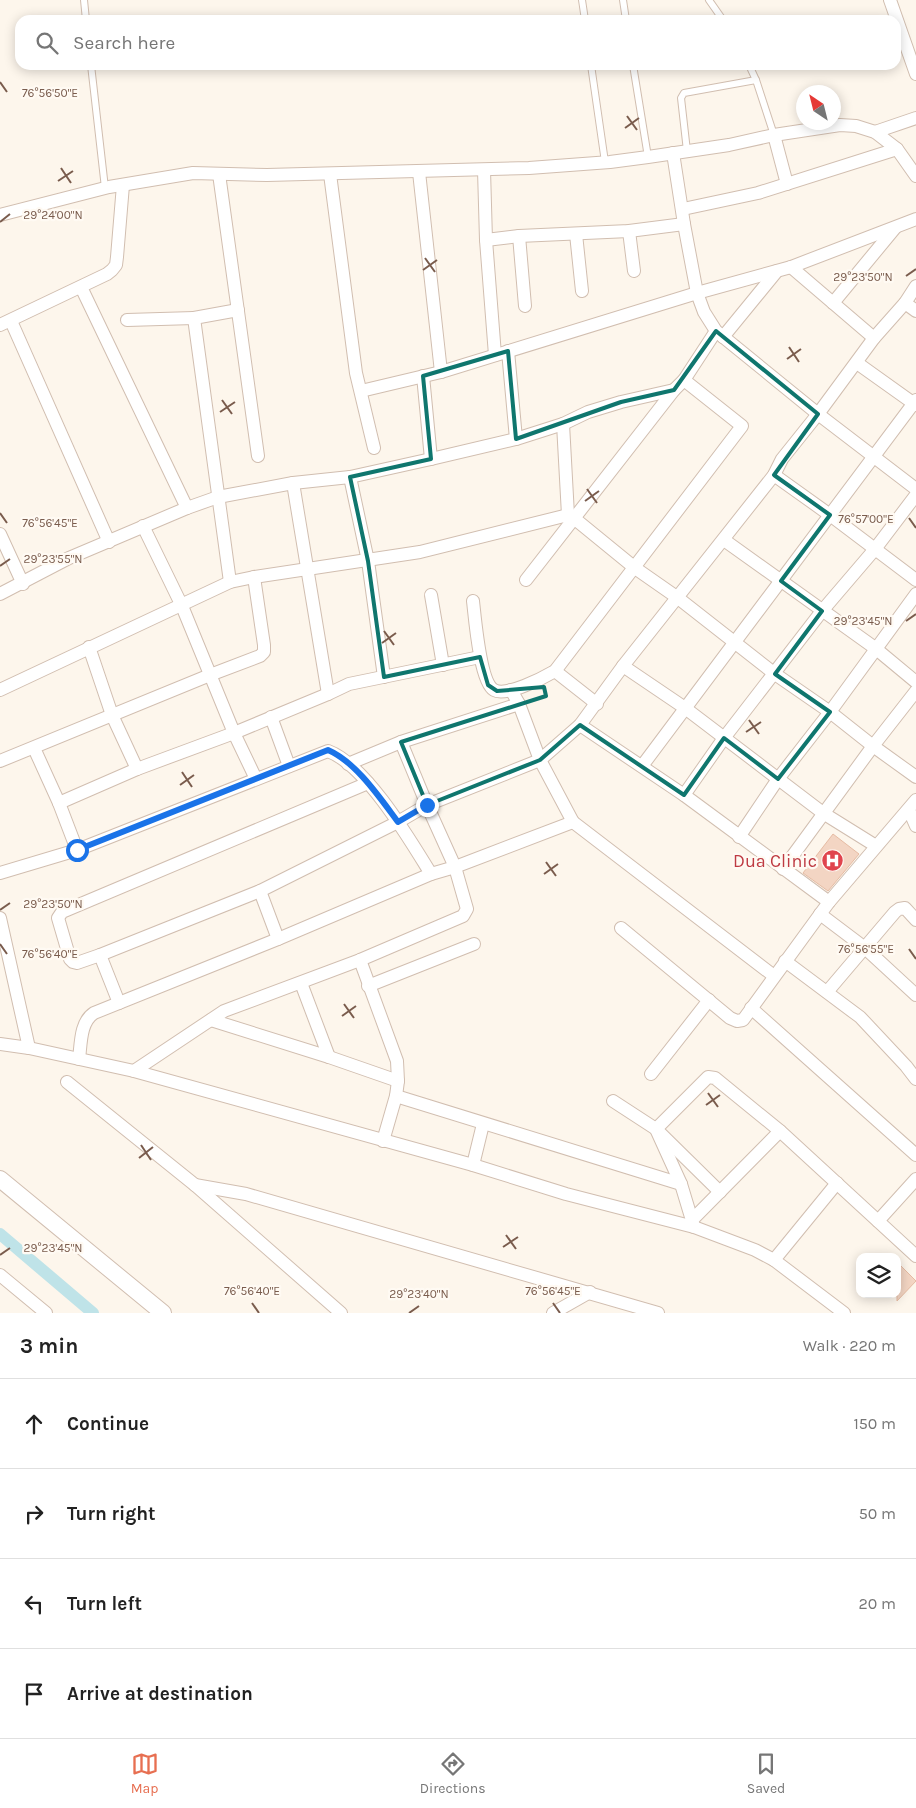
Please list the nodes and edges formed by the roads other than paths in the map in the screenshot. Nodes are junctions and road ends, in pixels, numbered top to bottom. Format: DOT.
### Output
graph roads {
  1 [pos="84,0"];
  2 [pos="582,0"];
  3 [pos="623,0"];
  4 [pos="708,0"];
  5 [pos="890,0"];
  6 [pos="86,15"];
  7 [pos="584,15"];
  8 [pos="625,15"];
  9 [pos="719,15"];
  10 [pos="895,15"];
  11 [pos="901,31"];
  12 [pos="92,70"];
  13 [pos="592,70"];
  14 [pos="634,70"];
  15 [pos="751,70"];
  16 [pos="916,74"];
  17 [pos="756,80"];
  18 [pos="916,118"];
  19 [pos="875,132"];
  20 [pos="774,136"];
  21 [pos="897,149"];
  22 [pos="687,151"];
  23 [pos="674,153"];
  24 [pos="648,157"];
  25 [pos="605,162"];
  26 [pos="484,170"];
  27 [pos="419,172"];
  28 [pos="219,174"];
  29 [pos="330,174"];
  30 [pos="916,176"];
  31 [pos="787,184"];
  32 [pos="123,185"];
  33 [pos="105,188"];
  34 [pos="683,209"];
  35 [pos="0,215"];
  36 [pos="916,218"];
  37 [pos="684,224"];
  38 [pos="897,226"];
  39 [pos="629,231"];
  40 [pos="576,234"];
  41 [pos="519,236"];
  42 [pos="486,240"];
  43 [pos="791,267"];
  44 [pos="634,271"];
  45 [pos="778,271"];
  46 [pos="916,286"];
  47 [pos="81,287"];
  48 [pos="582,291"];
  49 [pos="697,293"];
  50 [pos="905,303"];
  51 [pos="833,304"];
  52 [pos="525,306"];
  53 [pos="238,310"];
  54 [pos="916,312"];
  55 [pos="194,318"];
  56 [pos="127,320"];
  57 [pos="5,323"];
  58 [pos="720,334"];
  59 [pos="874,338"];
  60 [pos="508,351"];
  61 [pos="495,355"];
  62 [pos="857,362"];
  63 [pos="441,372"];
  64 [pos="423,376"];
  65 [pos="684,380"];
  66 [pos="674,390"];
  67 [pos="360,391"];
  68 [pos="915,403"];
  69 [pos="818,414"];
  70 [pos="563,424"];
  71 [pos="516,439"];
  72 [pos="374,448"];
  73 [pos="258,456"];
  74 [pos="873,457"];
  75 [pos="431,460"];
  76 [pos="774,475"];
  77 [pos="350,477"];
  78 [pos="293,483"];
  79 [pos="916,489"];
  80 [pos="916,495"];
  81 [pos="218,497"];
  82 [pos="186,508"];
  83 [pos="830,515"];
  84 [pos="571,517"];
  85 [pos="143,526"];
  86 [pos="0,534"];
  87 [pos="724,540"];
  88 [pos="109,542"];
  89 [pos="875,549"];
  90 [pos="368,561"];
  91 [pos="635,568"];
  92 [pos="308,569"];
  93 [pos="254,577"];
  94 [pos="526,580"];
  95 [pos="781,580"];
  96 [pos="916,580"];
  97 [pos="230,582"];
  98 [pos="23,584"];
  99 [pos="0,594"];
  100 [pos="916,594"];
  101 [pos="431,595"];
  102 [pos="678,598"];
  103 [pos="473,601"];
  104 [pos="182,606"];
  105 [pos="822,611"];
  106 [pos="735,642"];
  107 [pos="89,647"];
  108 [pos="875,648"];
  109 [pos="480,657"];
  110 [pos="443,665"];
  111 [pos="623,666"];
  112 [pos="555,671"];
  113 [pos="775,674"];
  114 [pos="210,675"];
  115 [pos="384,677"];
  116 [pos="916,682"];
  117 [pos="0,690"];
  118 [pos="511,690"];
  119 [pos="916,691"];
  120 [pos="328,694"];
  121 [pos="519,704"];
  122 [pos="597,704"];
  123 [pos="685,708"];
  124 [pos="830,712"];
  125 [pos="112,715"];
  126 [pos="272,718"];
  127 [pos="580,725"];
  128 [pos="234,733"];
  129 [pos="724,738"];
  130 [pos="401,742"];
  131 [pos="873,746"];
  132 [pos="34,748"];
  133 [pos="540,760"];
  134 [pos="0,761"];
  135 [pos="348,764"];
  136 [pos="289,766"];
  137 [pos="642,766"];
  138 [pos="138,769"];
  139 [pos="916,776"];
  140 [pos="256,779"];
  141 [pos="778,779"];
  142 [pos="368,783"];
  143 [pos="684,795"];
  144 [pos="59,803"];
  145 [pos="427,805"];
  146 [pos="912,805"];
  147 [pos="824,813"];
  148 [pos="398,822"];
  149 [pos="573,822"];
  150 [pos="916,826"];
  151 [pos="739,837"];
  152 [pos="876,846"];
  153 [pos="77,850"];
  154 [pos="455,867"];
  155 [pos="783,868"];
  156 [pos="0,873"];
  157 [pos="432,874"];
  158 [pos="260,890"];
  159 [pos="829,902"];
  160 [pos="820,914"];
  161 [pos="0,918"];
  162 [pos="916,920"];
  163 [pos="621,928"];
  164 [pos="278,939"];
  165 [pos="474,944"];
  166 [pos="865,948"];
  167 [pos="100,955"];
  168 [pos="5,956"];
  169 [pos="360,960"];
  170 [pos="785,961"];
  171 [pos="774,976"];
  172 [pos="301,983"];
  173 [pos="368,986"];
  174 [pos="827,992"];
  175 [pos="916,995"];
  176 [pos="709,1000"];
  177 [pos="119,1003"];
  178 [pos="751,1008"];
  179 [pos="211,1020"];
  180 [pos="0,1044"];
  181 [pos="29,1048"];
  182 [pos="329,1057"];
  183 [pos="78,1059"];
  184 [pos="134,1070"];
  185 [pos="651,1074"];
  186 [pos="916,1079"];
  187 [pos="398,1081"];
  188 [pos="67,1082"];
  189 [pos="396,1096"];
  190 [pos="613,1101"];
  191 [pos="482,1124"];
  192 [pos="656,1128"];
  193 [pos="780,1131"];
  194 [pos="383,1141"];
  195 [pos="916,1155"];
  196 [pos="473,1165"];
  197 [pos="0,1178"];
  198 [pos="916,1179"];
  199 [pos="837,1183"];
  200 [pos="681,1184"];
  201 [pos="195,1185"];
  202 [pos="720,1192"];
  203 [pos="878,1221"];
  204 [pos="693,1224"];
  205 [pos="916,1256"];
  206 [pos="774,1260"];
  207 [pos="0,1275"];
  208 [pos="590,1292"];
  209 [pos="46,1313"];
  210 [pos="163,1313"];
  211 [pos="341,1313"];
  212 [pos="553,1313"];
  213 [pos="658,1313"];
  214 [pos="844,1313"];
  1 -- 6 [label="lane"];
  2 -- 7 [label="lane"];
  3 -- 8 [label="lane"];
  4 -- 9 [label="lane"];
  5 -- 10 [label="street"];
  11 -- 16 [label="street"];
  12 -- 33 [label="lane"];
  13 -- 25 [label="lane"];
  14 -- 24 [label="lane"];
  15 -- 17 [label="lane"];
  17 -- 20 [label="lane"];
  17 -- 22 [label="lane"];
  18 -- 19 [label="street"];
  19 -- 20 [label="street"];
  19 -- 21 [label="street"];
  20 -- 22 [label="street"];
  20 -- 31 [label="street"];
  21 -- 30 [label="street"];
  21 -- 31 [label="street"];
  22 -- 23 [label="street"];
  23 -- 24 [label="street"];
  23 -- 34 [label="street"];
  24 -- 25 [label="street"];
  25 -- 26 [label="street"];
  26 -- 27 [label="street"];
  26 -- 42 [label="street"];
  27 -- 29 [label="street"];
  27 -- 63 [label="street"];
  28 -- 29 [label="street"];
  28 -- 32 [label="street"];
  28 -- 53 [label="street"];
  29 -- 67 [label="street"];
  31 -- 34 [label="street"];
  32 -- 33 [label="street"];
  32 -- 47 [label="street"];
  33 -- 35 [label="street"];
  34 -- 37 [label="street"];
  36 -- 38 [label="street"];
  37 -- 39 [label="street"];
  37 -- 49 [label="street"];
  38 -- 43 [label="street"];
  38 -- 51 [label="street"];
  39 -- 40 [label="street"];
  39 -- 44 [label="street"];
  40 -- 41 [label="street"];
  40 -- 48 [label="street"];
  41 -- 42 [label="street"];
  41 -- 52 [label="street"];
  42 -- 61 [label="street"];
  43 -- 45 [label="street"];
  43 -- 51 [label="street"];
  45 -- 49 [label="street"];
  45 -- 58 [label="street"];
  46 -- 50 [label="street"];
  47 -- 57 [label="street"];
  47 -- 82 [label="street"];
  49 -- 58 [label="street"];
  49 -- 60 [label="street"];
  50 -- 54 [label="street"];
  50 -- 59 [label="street"];
  51 -- 59 [label="street"];
  53 -- 55 [label="street"];
  53 -- 73 [label="street"];
  55 -- 56 [label="street"];
  55 -- 81 [label="street"];
  57 -- 88 [label="street"];
  58 -- 65 [label="street"];
  58 -- 69 [label="street"];
  59 -- 62 [label="street"];
  60 -- 61 [label="street"];
  60 -- 71 [label="street"];
  61 -- 63 [label="street"];
  62 -- 68 [label="street"];
  62 -- 69 [label="street"];
  63 -- 64 [label="street"];
  64 -- 67 [label="street"];
  64 -- 75 [label="street"];
  65 -- 66 [label="street"];
  65 -- 91 [label="street"];
  66 -- 70 [label="street"];
  66 -- 84 [label="street"];
  67 -- 72 [label="street"];
  68 -- 74 [label="street"];
  69 -- 74 [label="street"];
  69 -- 76 [label="street"];
  70 -- 71 [label="street"];
  70 -- 84 [label="street"];
  71 -- 75 [label="street"];
  74 -- 79 [label="street"];
  74 -- 83 [label="street"];
  75 -- 77 [label="street"];
  76 -- 83 [label="street"];
  76 -- 87 [label="street"];
  77 -- 78 [label="street"];
  77 -- 90 [label="street"];
  78 -- 81 [label="street"];
  78 -- 92 [label="street"];
  80 -- 89 [label="street"];
  81 -- 82 [label="street"];
  81 -- 97 [label="street"];
  82 -- 85 [label="street"];
  83 -- 89 [label="street"];
  83 -- 95 [label="street"];
  84 -- 90 [label="street"];
  84 -- 91 [label="street"];
  84 -- 94 [label="street"];
  85 -- 88 [label="street"];
  85 -- 104 [label="street"];
  86 -- 98 [label="street"];
  87 -- 95 [label="street"];
  87 -- 102 [label="street"];
  88 -- 98 [label="street"];
  89 -- 96 [label="street"];
  89 -- 105 [label="street"];
  90 -- 92 [label="street"];
  90 -- 115 [label="street"];
  91 -- 102 [label="street"];
  91 -- 112 [label="street"];
  92 -- 93 [label="street"];
  92 -- 120 [label="street"];
  93 -- 97 [label="street"];
  93 -- 114 [label="street"];
  95 -- 105 [label="street"];
  95 -- 106 [label="street"];
  97 -- 104 [label="street"];
  98 -- 99 [label="street"];
  100 -- 108 [label="street"];
  101 -- 110 [label="street"];
  102 -- 106 [label="street"];
  102 -- 111 [label="street"];
  103 -- 109 [label="street"];
  104 -- 107 [label="street"];
  104 -- 114 [label="street"];
  105 -- 108 [label="street"];
  105 -- 113 [label="street"];
  106 -- 113 [label="street"];
  106 -- 123 [label="street"];
  107 -- 117 [label="street"];
  107 -- 125 [label="street"];
  108 -- 116 [label="street"];
  108 -- 124 [label="street"];
  109 -- 110 [label="street"];
  109 -- 118 [label="street"];
  110 -- 115 [label="street"];
  111 -- 122 [label="street"];
  111 -- 123 [label="street"];
  112 -- 118 [label="street"];
  112 -- 122 [label="street"];
  113 -- 124 [label="street"];
  113 -- 129 [label="street"];
  114 -- 125 [label="street"];
  114 -- 128 [label="street"];
  115 -- 120 [label="street"];
  118 -- 121 [label="street"];
  119 -- 131 [label="street"];
  120 -- 126 [label="street"];
  121 -- 130 [label="street"];
  121 -- 133 [label="street"];
  122 -- 127 [label="street"];
  123 -- 129 [label="street"];
  123 -- 137 [label="street"];
  124 -- 131 [label="street"];
  124 -- 141 [label="street"];
  125 -- 132 [label="street"];
  125 -- 138 [label="street"];
  126 -- 128 [label="street"];
  126 -- 136 [label="street"];
  127 -- 133 [label="street"];
  127 -- 137 [label="street"];
  128 -- 138 [label="street"];
  128 -- 140 [label="street"];
  129 -- 141 [label="street"];
  129 -- 143 [label="street"];
  130 -- 135 [label="street"];
  130 -- 145 [label="street"];
  131 -- 139 [label="street"];
  131 -- 147 [label="street"];
  132 -- 134 [label="street"];
  132 -- 144 [label="street"];
  133 -- 145 [label="street"];
  133 -- 149 [label="street"];
  135 -- 136 [label="street"];
  135 -- 142 [label="street"];
  136 -- 140 [label="street"];
  137 -- 143 [label="street"];
  138 -- 144 [label="street"];
  140 -- 153 [label="street"];
  141 -- 147 [label="street"];
  141 -- 151 [label="street"];
  142 -- 148 [label="street"];
  142 -- 167 [label="street"];
  143 -- 151 [label="street"];
  144 -- 153 [label="street"];
  145 -- 148 [label="street"];
  145 -- 154 [label="street"];
  146 -- 150 [label="street"];
  146 -- 152 [label="street"];
  147 -- 152 [label="street"];
  147 -- 155 [label="street"];
  148 -- 157 [label="street"];
  148 -- 158 [label="street"];
  149 -- 154 [label="street"];
  149 -- 171 [label="street"];
  151 -- 155 [label="street"];
  152 -- 159 [label="street"];
  153 -- 156 [label="street"];
  154 -- 157 [label="street"];
  154 -- 169 [label="street"];
  155 -- 159 [label="street"];
  157 -- 164 [label="street"];
  158 -- 164 [label="street"];
  158 -- 167 [label="street"];
  159 -- 160 [label="street"];
  160 -- 166 [label="street"];
  160 -- 170 [label="street"];
  161 -- 168 [label="street"];
  162 -- 166 [label="street"];
  163 -- 176 [label="street"];
  164 -- 177 [label="street"];
  165 -- 173 [label="street"];
  166 -- 174 [label="street"];
  166 -- 175 [label="street"];
  167 -- 177 [label="street"];
  168 -- 181 [label="street"];
  169 -- 172 [label="street"];
  169 -- 173 [label="street"];
  170 -- 171 [label="street"];
  170 -- 174 [label="street"];
  171 -- 178 [label="street"];
  172 -- 179 [label="street"];
  172 -- 182 [label="street"];
  173 -- 187 [label="street"];
  174 -- 186 [label="street"];
  176 -- 178 [label="street"];
  176 -- 185 [label="street"];
  177 -- 183 [label="street"];
  178 -- 195 [label="street"];
  179 -- 182 [label="street"];
  179 -- 184 [label="street"];
  180 -- 181 [label="street"];
  181 -- 183 [label="street"];
  182 -- 187 [label="street"];
  183 -- 184 [label="street"];
  184 -- 194 [label="street"];
  187 -- 189 [label="street"];
  188 -- 201 [label="street"];
  189 -- 191 [label="street"];
  189 -- 194 [label="street"];
  190 -- 192 [label="street"];
  191 -- 196 [label="street"];
  191 -- 200 [label="street"];
  192 -- 193 [label="street"];
  192 -- 200 [label="street"];
  192 -- 202 [label="street"];
  193 -- 199 [label="street"];
  193 -- 202 [label="street"];
  194 -- 196 [label="street"];
  196 -- 204 [label="street"];
  197 -- 210 [label="street"];
  198 -- 203 [label="street"];
  199 -- 203 [label="street"];
  199 -- 206 [label="street"];
  200 -- 204 [label="street"];
  201 -- 208 [label="street"];
  201 -- 211 [label="street"];
  202 -- 204 [label="street"];
  203 -- 205 [label="street"];
  204 -- 206 [label="street"];
  206 -- 214 [label="street"];
  207 -- 209 [label="street"];
  208 -- 212 [label="street"];
  208 -- 213 [label="street"];
}
